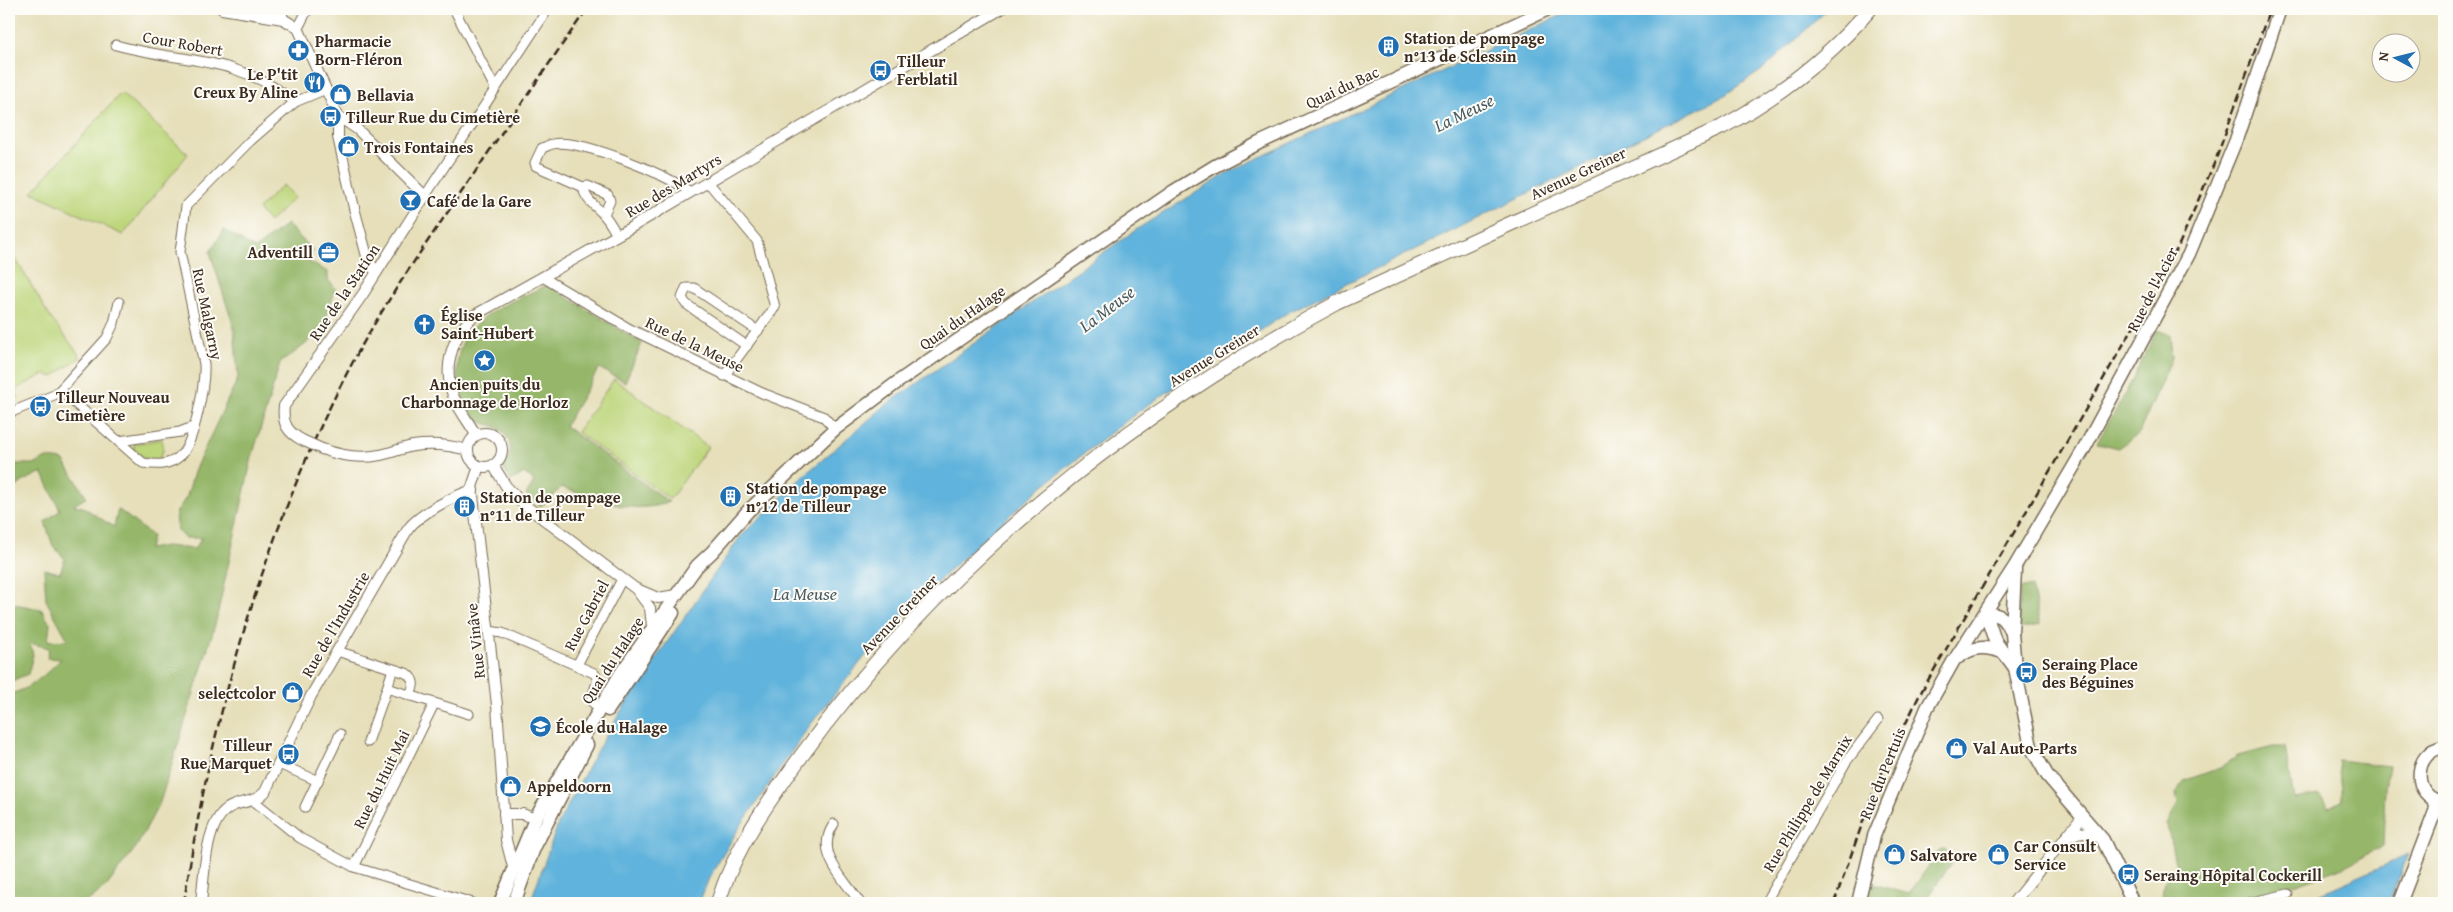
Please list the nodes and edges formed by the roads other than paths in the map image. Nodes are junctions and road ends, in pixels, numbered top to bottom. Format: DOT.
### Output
graph roads {
  1 [pos="222,9"];
  2 [pos="308,9"];
  3 [pos="454,9"];
  4 [pos="548,9"];
  5 [pos="1001,9"];
  6 [pos="1548,9"];
  7 [pos="1870,9"];
  8 [pos="2280,9"];
  9 [pos="283,14"];
  10 [pos="298,28"];
  11 [pos="116,45"];
  12 [pos="495,88"];
  13 [pos="326,89"];
  14 [pos="294,102"];
  15 [pos="338,116"];
  16 [pos="1259,143"];
  17 [pos="708,182"];
  18 [pos="583,187"];
  19 [pos="690,192"];
  20 [pos="425,196"];
  21 [pos="604,214"];
  22 [pos="617,235"];
  23 [pos="376,272"];
  24 [pos="544,278"];
  25 [pos="118,302"];
  26 [pos="758,331"];
  27 [pos="747,346"];
  28 [pos="724,376"];
  29 [pos="60,390"];
  30 [pos="9,412"];
  31 [pos="193,427"];
  32 [pos="835,429"];
  33 [pos="476,436"];
  34 [pos="119,441"];
  35 [pos="468,450"];
  36 [pos="493,465"];
  37 [pos="479,466"];
  38 [pos="473,490"];
  39 [pos="712,552"];
  40 [pos="2015,566"];
  41 [pos="622,579"];
  42 [pos="636,589"];
  43 [pos="676,595"];
  44 [pos="1986,614"];
  45 [pos="652,626"];
  46 [pos="489,631"];
  47 [pos="2012,633"];
  48 [pos="337,651"];
  49 [pos="2002,652"];
  50 [pos="1953,662"];
  51 [pos="577,665"];
  52 [pos="2015,668"];
  53 [pos="393,669"];
  54 [pos="387,688"];
  55 [pos="410,696"];
  56 [pos="434,704"];
  57 [pos="599,708"];
  58 [pos="469,714"];
  59 [pos="1878,720"];
  60 [pos="340,734"];
  61 [pos="368,742"];
  62 [pos="2443,746"];
  63 [pos="279,764"];
  64 [pos="318,781"];
  65 [pos="254,801"];
  66 [pos="2439,801"];
  67 [pos="305,807"];
  68 [pos="2444,808"];
  69 [pos="504,814"];
  70 [pos="2083,816"];
  71 [pos="535,819"];
  72 [pos="834,824"];
  73 [pos="2064,838"];
  74 [pos="2101,838"];
  75 [pos="354,867"];
  76 [pos="513,867"];
  77 [pos="520,886"];
  78 [pos="2288,894"];
  79 [pos="201,903"];
  80 [pos="472,903"];
  81 [pos="500,903"];
  82 [pos="514,903"];
  83 [pos="718,903"];
  84 [pos="860,903"];
  85 [pos="1765,903"];
  86 [pos="1858,903"];
  87 [pos="2013,903"];
  88 [pos="2133,903"];
  89 [pos="2248,903"];
  90 [pos="2400,903"];
  91 [pos="2409,903"];
  1 -- 9 [label="street"];
  2 -- 10 [label="street"];
  3 -- 12 [label="street"];
  4 -- 12 [label="street, Rue de la Station"];
  5 -- 17 [label="street, Rue des Martyrs"];
  6 -- 16 [label="main road, Quai du Bac"];
  7 -- 83 [label="main road, Avenue Greiner"];
  8 -- 40 [label="main road, Rue de l'Acier"];
  9 -- 10 [label="street"];
  10 -- 13 [label="street"];
  11 -- 14 [label="street, Cour Robert"];
  12 -- 20 [label="street, Rue de la Station"];
  13 -- 14 [label="street"];
  13 -- 15 [label="street"];
  14 -- 31 [label="street, Rue Malgarny"];
  15 -- 20 [label="street"];
  15 -- 23 [label="street"];
  16 -- 32 [label="main road, Quai du Halage"];
  17 -- 19 [label="street, Rue des Martyrs"];
  17 -- 26 [label="street"];
  18 -- 19 [label="street"];
  18 -- 21 [label="street"];
  18 -- 21 [label="street"];
  19 -- 22 [label="street, Rue des Martyrs"];
  20 -- 23 [label="street, Rue de la Station"];
  21 -- 22 [label="street"];
  22 -- 24 [label="street, Rue des Martyrs"];
  23 -- 35 [label="street, Rue de la Station, bridge"];
  24 -- 28 [label="street, Rue de la Meuse"];
  24 -- 33 [label="street, Rue des Martyrs"];
  25 -- 29 [label="street"];
  26 -- 27 [label="street"];
  26 -- 27 [label="street"];
  27 -- 28 [label="street"];
  28 -- 32 [label="street, Rue de la Meuse"];
  29 -- 30 [label="street"];
  29 -- 34 [label="street, Rue Malgarny"];
  31 -- 34 [label="street"];
  31 -- 34 [label="street, Rue Malgarny"];
  32 -- 39 [label="main road, Quai du Halage"];
  33 -- 35 [label="street"];
  33 -- 36 [label="street"];
  35 -- 37 [label="street"];
  36 -- 37 [label="street"];
  36 -- 41 [label="street"];
  37 -- 38 [label="street, Rue Vinâve"];
  38 -- 46 [label="street, Rue Vinâve"];
  38 -- 48 [label="street, Rue de l'Industrie"];
  39 -- 43 [label="main road, Quai du Halage"];
  39 -- 77 [label="main road, Quai du Halage"];
  40 -- 44 [label="main road, Rue de l'Acier"];
  40 -- 47 [label="main road"];
  41 -- 42 [label="street"];
  41 -- 51 [label="street, Rue Gabriel"];
  42 -- 43 [label="street"];
  42 -- 45 [label="street"];
  43 -- 45 [label="main road, Quai du Halage"];
  44 -- 47 [label="main road"];
  44 -- 49 [label="main road"];
  44 -- 50 [label="main road, Rue du Pertuis"];
  45 -- 57 [label="main road, Quai du Halage"];
  46 -- 51 [label="street"];
  46 -- 69 [label="street, Rue Vinâve"];
  47 -- 52 [label="main road"];
  48 -- 53 [label="street"];
  48 -- 63 [label="street, Rue de l'Industrie"];
  49 -- 50 [label="main road"];
  49 -- 52 [label="main road"];
  50 -- 86 [label="main road, Rue du Pertuis"];
  51 -- 57 [label="street"];
  52 -- 70 [label="main road"];
  53 -- 54 [label="street"];
  53 -- 55 [label="street"];
  54 -- 55 [label="street"];
  54 -- 61 [label="street"];
  55 -- 56 [label="street"];
  56 -- 58 [label="street"];
  56 -- 75 [label="street, Rue du Huit Mai"];
  57 -- 71 [label="main road, Quai du Halage"];
  59 -- 85 [label="street, Rue Philippe de Marnix"];
  60 -- 64 [label="street"];
  62 -- 66 [label="main road"];
  63 -- 64 [label="street"];
  63 -- 65 [label="street, Rue de l'Industrie"];
  64 -- 67 [label="street"];
  65 -- 75 [label="street"];
  65 -- 79 [label="street"];
  66 -- 90 [label="main road"];
  68 -- 91 [label="main road"];
  69 -- 71 [label="street"];
  69 -- 76 [label="street, Rue Vinâve"];
  70 -- 73 [label="street"];
  70 -- 74 [label="main road"];
  71 -- 76 [label="main road, Quai du Halage"];
  71 -- 77 [label="main road"];
  72 -- 84 [label="street"];
  73 -- 74 [label="street"];
  73 -- 87 [label="street"];
  74 -- 88 [label="main road"];
  75 -- 80 [label="street"];
  76 -- 81 [label="main road, Quai du Halage"];
  77 -- 82 [label="main road"];
  78 -- 89 [label="street"];
}
